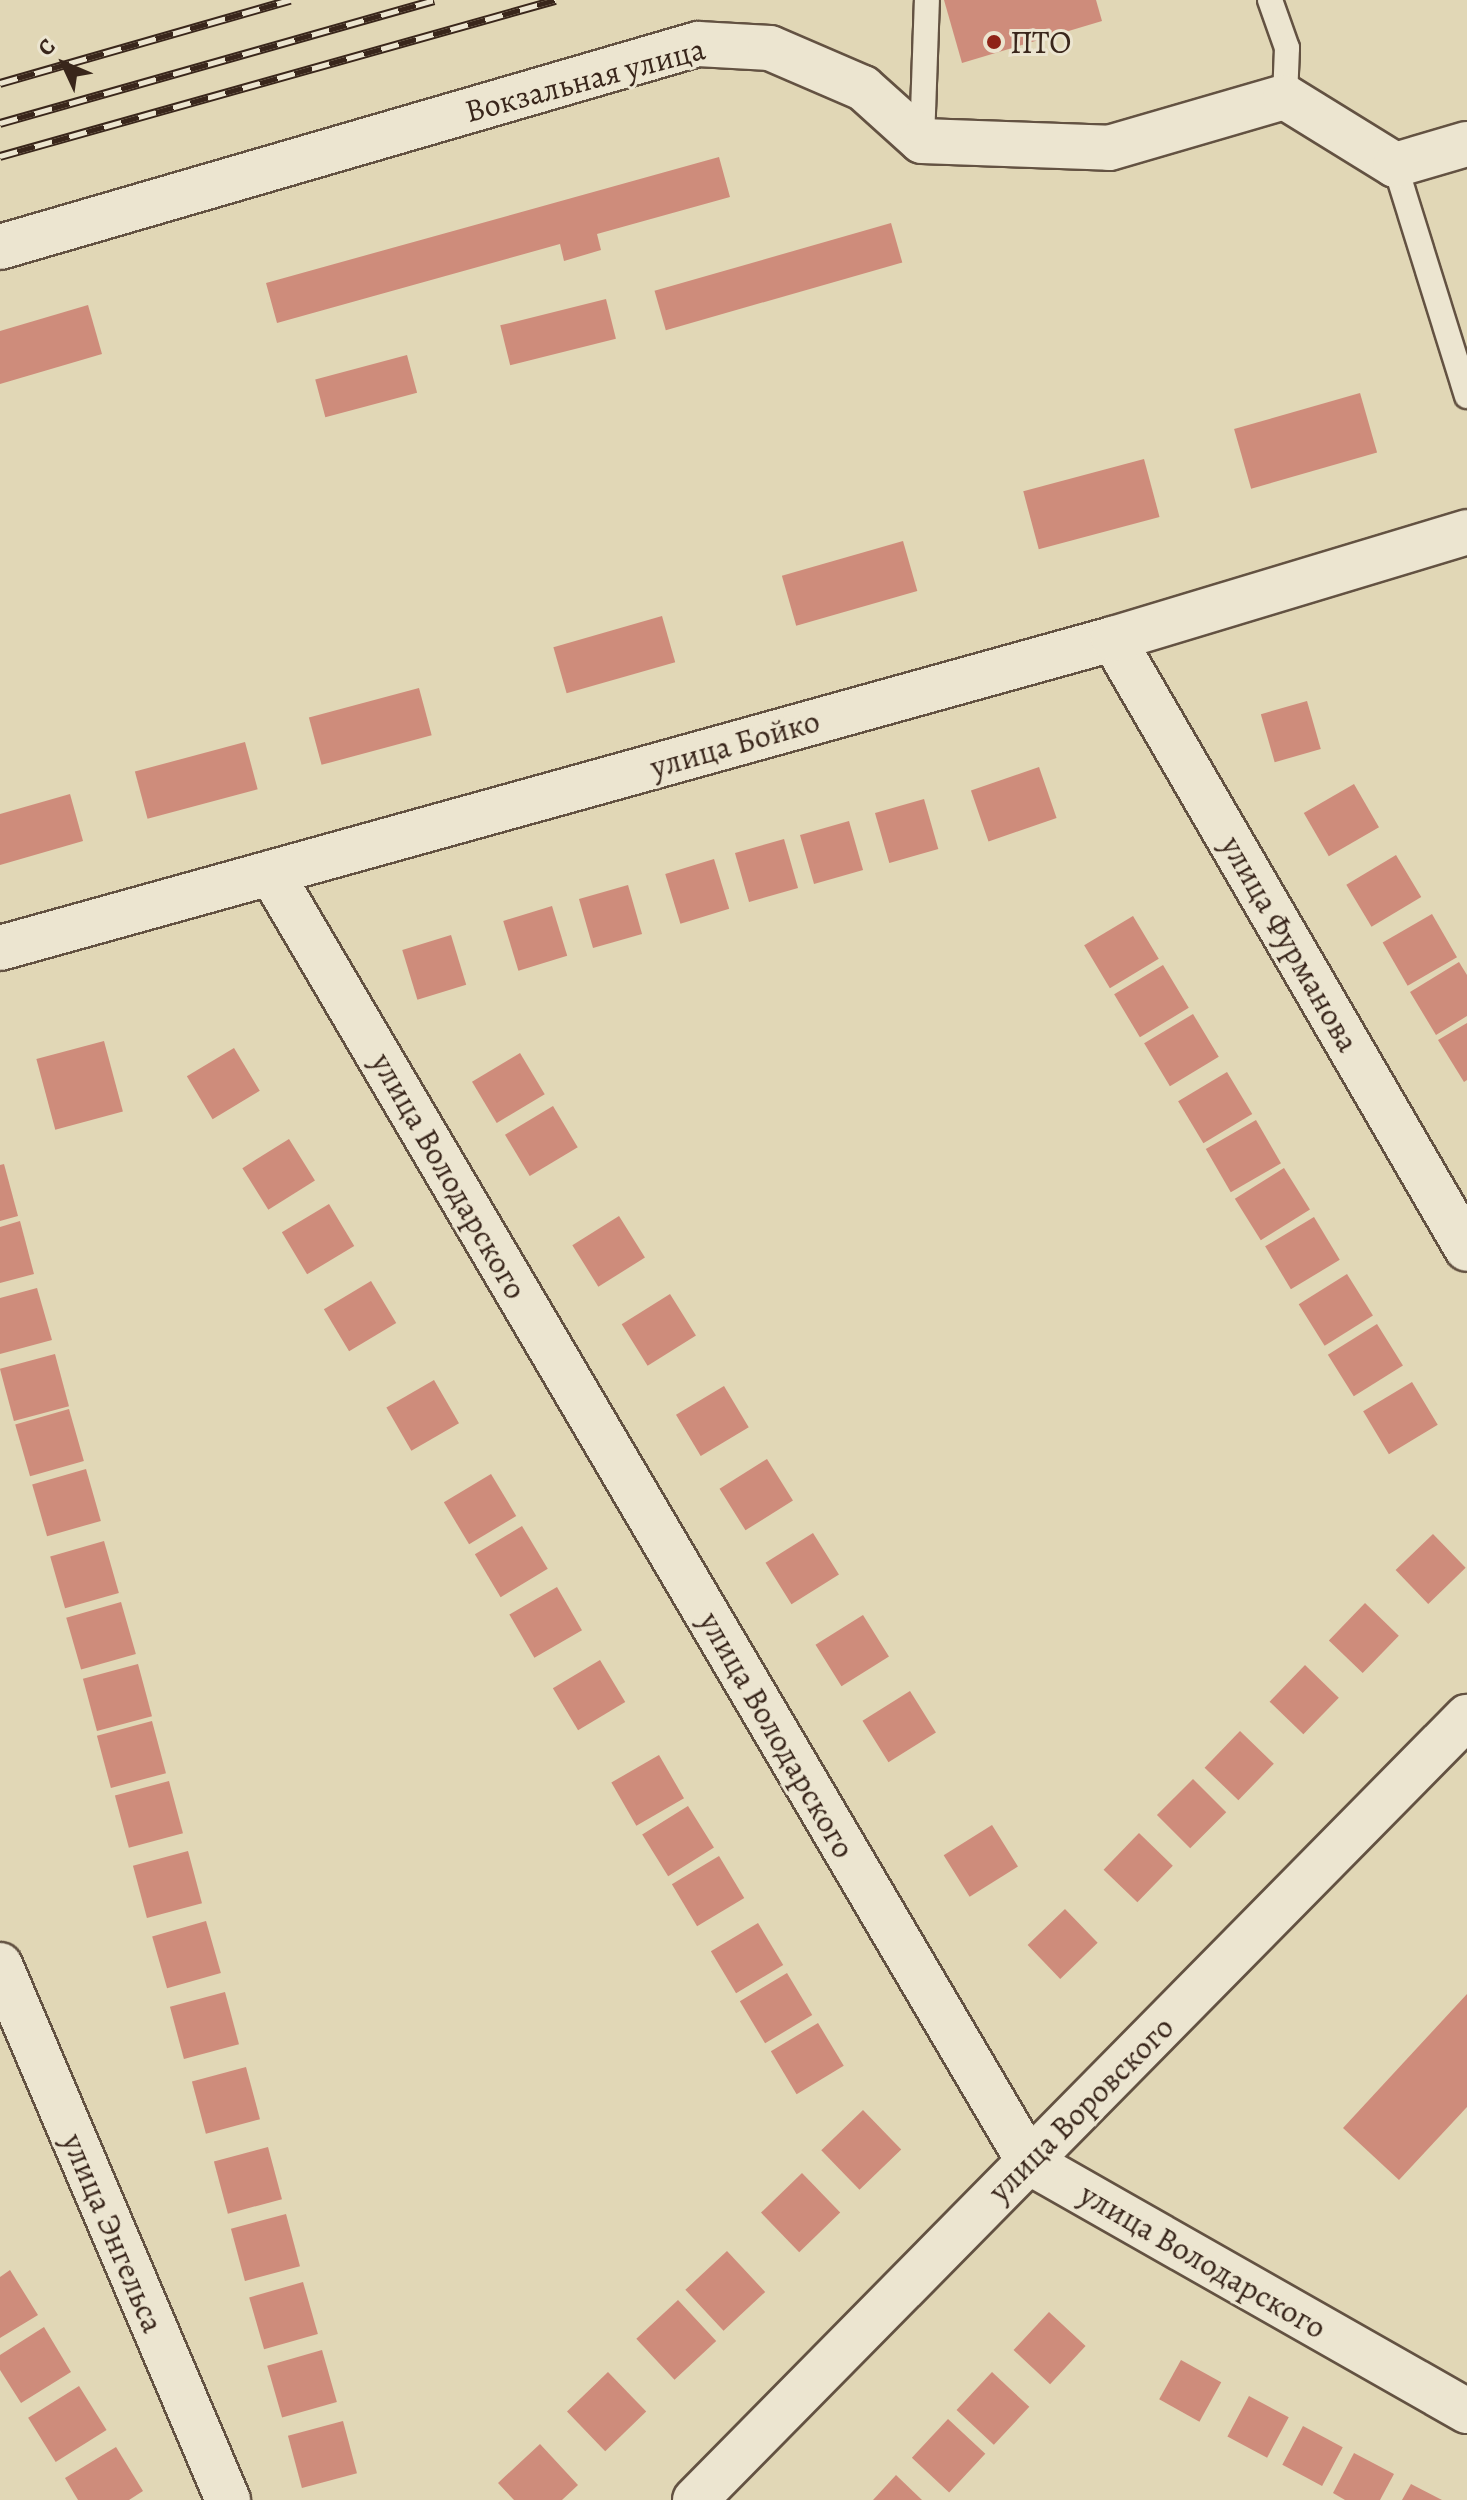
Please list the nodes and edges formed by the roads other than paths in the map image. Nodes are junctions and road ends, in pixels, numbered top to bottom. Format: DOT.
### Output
graph roads {
  1 [pos="927,0"];
  2 [pos="1270,0"];
  3 [pos="1285,97"];
  4 [pos="922,141"];
  5 [pos="1467,144"];
  6 [pos="1395,165"];
  7 [pos="0,247"];
  8 [pos="1467,396"];
  9 [pos="1467,532"];
  10 [pos="1113,639"];
  11 [pos="271,873"];
  12 [pos="0,948"];
  13 [pos="1467,1249"];
  14 [pos="1467,1717"];
  15 [pos="0,1965"];
  16 [pos="1029,2162"];
  17 [pos="1467,2411"];
  18 [pos="228,2500"];
  19 [pos="695,2500"];
  1 -- 4 [label="lane"];
  2 -- 3 [label="lane"];
  3 -- 4 [label="street"];
  3 -- 6 [label="street"];
  4 -- 7 [label="street, Вокзальная улица"];
  5 -- 6 [label="street"];
  6 -- 8 [label="lane"];
  9 -- 10 [label="street, улица Бойко"];
  10 -- 11 [label="street, улица Бойко"];
  10 -- 13 [label="street, улица Фурманова"];
  11 -- 12 [label="street, улица Бойко"];
  11 -- 16 [label="street, улица Володарского"];
  14 -- 16 [label="street, улица Воровского"];
  15 -- 18 [label="street, улица Энгельса"];
  16 -- 17 [label="street, улица Володарского"];
  16 -- 19 [label="street, улица Воровского"];
}
